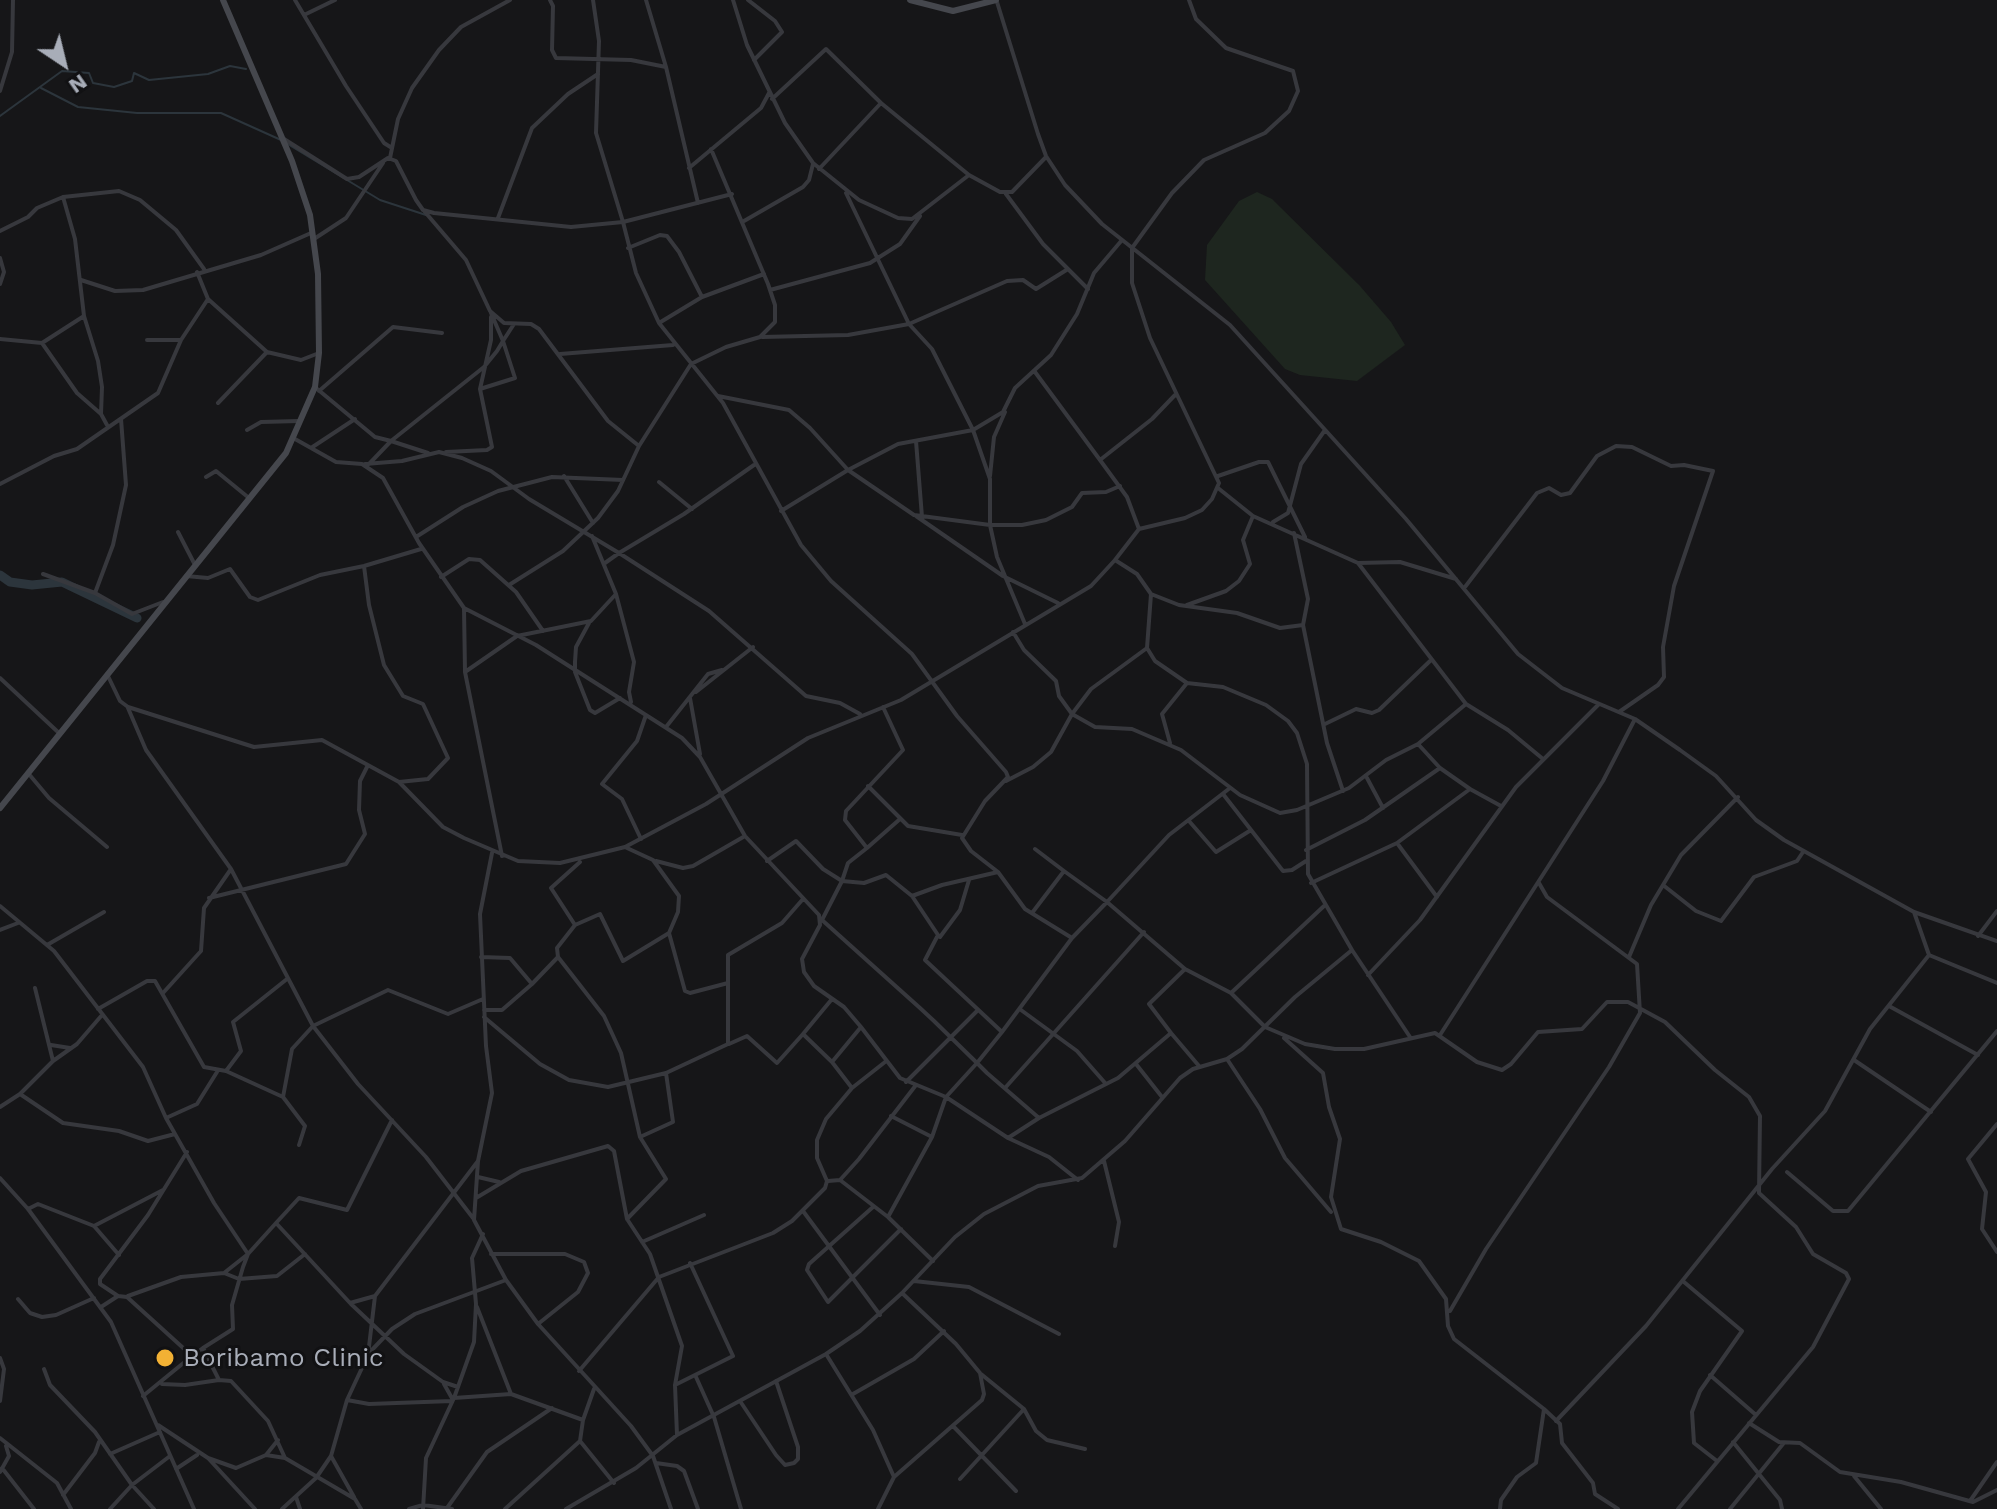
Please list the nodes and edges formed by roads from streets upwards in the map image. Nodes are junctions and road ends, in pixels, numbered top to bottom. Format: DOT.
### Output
graph roads {
  1 [pos="13,0"];
  2 [pos="223,0"];
  3 [pos="295,0"];
  4 [pos="335,0"];
  5 [pos="510,0"];
  6 [pos="550,0"];
  7 [pos="593,0"];
  8 [pos="646,0"];
  9 [pos="733,0"];
  10 [pos="748,0"];
  11 [pos="910,0"];
  12 [pos="1189,0"];
  13 [pos="997,1"];
  14 [pos="974,3"];
  15 [pos="304,15"];
  16 [pos="599,60"];
  17 [pos="754,60"];
  18 [pos="666,67"];
  19 [pos="598,73"];
  20 [pos="0,91"];
  21 [pos="770,91"];
  22 [pos="772,99"];
  23 [pos="881,103"];
  24 [pos="283,138"];
  25 [pos="392,148"];
  26 [pos="711,149"];
  27 [pos="1046,156"];
  28 [pos="387,160"];
  29 [pos="813,163"];
  30 [pos="688,168"];
  31 [pos="819,169"];
  32 [pos="969,175"];
  33 [pos="846,193"];
  34 [pos="732,194"];
  35 [pos="1006,194"];
  36 [pos="63,197"];
  37 [pos="698,203"];
  38 [pos="423,210"];
  39 [pos="923,212"];
  40 [pos="498,218"];
  41 [pos="744,221"];
  42 [pos="623,222"];
  43 [pos="0,231"];
  44 [pos="314,236"];
  45 [pos="1122,240"];
  46 [pos="628,248"];
  47 [pos="1132,248"];
  48 [pos="0,258"];
  49 [pos="876,260"];
  50 [pos="204,269"];
  51 [pos="1068,269"];
  52 [pos="197,272"];
  53 [pos="764,274"];
  54 [pos="81,280"];
  55 [pos="0,284"];
  56 [pos="1088,289"];
  57 [pos="770,290"];
  58 [pos="702,297"];
  59 [pos="208,299"];
  60 [pos="490,311"];
  61 [pos="84,316"];
  62 [pos="659,323"];
  63 [pos="514,324"];
  64 [pos="909,324"];
  65 [pos="442,333"];
  66 [pos="760,337"];
  67 [pos="0,339"];
  68 [pos="147,340"];
  69 [pos="181,340"];
  70 [pos="503,341"];
  71 [pos="42,343"];
  72 [pos="673,345"];
  73 [pos="267,352"];
  74 [pos="319,353"];
  75 [pos="560,354"];
  76 [pos="691,364"];
  77 [pos="484,367"];
  78 [pos="1035,371"];
  79 [pos="317,389"];
  80 [pos="480,389"];
  81 [pos="1175,395"];
  82 [pos="718,396"];
  83 [pos="218,403"];
  84 [pos="1008,407"];
  85 [pos="101,414"];
  86 [pos="121,419"];
  87 [pos="355,419"];
  88 [pos="302,421"];
  89 [pos="107,425"];
  90 [pos="247,430"];
  91 [pos="973,430"];
  92 [pos="1325,430"];
  93 [pos="295,439"];
  94 [pos="391,441"];
  95 [pos="916,441"];
  96 [pos="639,446"];
  97 [pos="311,448"];
  98 [pos="444,452"];
  99 [pos="430,454"];
  100 [pos="1100,460"];
  101 [pos="362,464"];
  102 [pos="369,464"];
  103 [pos="754,465"];
  104 [pos="848,470"];
  105 [pos="564,476"];
  106 [pos="1218,476"];
  107 [pos="206,477"];
  108 [pos="990,479"];
  109 [pos="623,480"];
  110 [pos="659,482"];
  111 [pos="0,484"];
  112 [pos="1120,486"];
  113 [pos="513,487"];
  114 [pos="1218,488"];
  115 [pos="249,498"];
  116 [pos="1290,506"];
  117 [pos="692,509"];
  118 [pos="781,511"];
  119 [pos="914,515"];
  120 [pos="1253,516"];
  121 [pos="922,517"];
  122 [pos="1272,522"];
  123 [pos="593,523"];
  124 [pos="990,525"];
  125 [pos="1139,529"];
  126 [pos="178,532"];
  127 [pos="589,532"];
  128 [pos="1294,533"];
  129 [pos="416,537"];
  130 [pos="1306,539"];
  131 [pos="423,549"];
  132 [pos="619,553"];
  133 [pos="1115,560"];
  134 [pos="605,563"];
  135 [pos="1358,563"];
  136 [pos="195,566"];
  137 [pos="364,566"];
  138 [pos="43,574"];
  139 [pos="186,576"];
  140 [pos="1003,576"];
  141 [pos="441,577"];
  142 [pos="1458,580"];
  143 [pos="509,585"];
  144 [pos="1465,587"];
  145 [pos="95,593"];
  146 [pos="616,594"];
  147 [pos="1151,594"];
  148 [pos="163,602"];
  149 [pos="1059,603"];
  150 [pos="1184,606"];
  151 [pos="464,608"];
  152 [pos="591,621"];
  153 [pos="1025,624"];
  154 [pos="1303,625"];
  155 [pos="543,631"];
  156 [pos="1013,632"];
  157 [pos="517,636"];
  158 [pos="753,647"];
  159 [pos="1147,648"];
  160 [pos="1430,661"];
  161 [pos="465,672"];
  162 [pos="575,672"];
  163 [pos="107,674"];
  164 [pos="0,678"];
  165 [pos="931,681"];
  166 [pos="1187,683"];
  167 [pos="691,696"];
  168 [pos="620,698"];
  169 [pos="1466,704"];
  170 [pos="1599,704"];
  171 [pos="632,705"];
  172 [pos="128,707"];
  173 [pos="883,707"];
  174 [pos="1619,712"];
  175 [pos="860,714"];
  176 [pos="1072,714"];
  177 [pos="646,715"];
  178 [pos="1635,719"];
  179 [pos="1324,724"];
  180 [pos="666,727"];
  181 [pos="59,733"];
  182 [pos="1418,744"];
  183 [pos="1171,745"];
  184 [pos="700,757"];
  185 [pos="1543,759"];
  186 [pos="368,765"];
  187 [pos="1440,768"];
  188 [pos="28,773"];
  189 [pos="1367,778"];
  190 [pos="1005,781"];
  191 [pos="399,782"];
  192 [pos="868,786"];
  193 [pos="1230,788"];
  194 [pos="1470,789"];
  195 [pos="1343,791"];
  196 [pos="722,794"];
  197 [pos="1223,794"];
  198 [pos="1738,797"];
  199 [pos="1306,806"];
  200 [pos="1501,806"];
  201 [pos="0,808"];
  202 [pos="1383,808"];
  203 [pos="900,819"];
  204 [pos="1189,821"];
  205 [pos="1251,830"];
  206 [pos="962,835"];
  207 [pos="745,836"];
  208 [pos="641,839"];
  209 [pos="1397,843"];
  210 [pos="107,847"];
  211 [pos="625,847"];
  212 [pos="867,848"];
  213 [pos="1035,849"];
  214 [pos="1306,850"];
  215 [pos="1803,852"];
  216 [pos="492,853"];
  217 [pos="502,856"];
  218 [pos="582,860"];
  219 [pos="653,860"];
  220 [pos="767,861"];
  221 [pos="1306,861"];
  222 [pos="231,869"];
  223 [pos="1064,871"];
  224 [pos="998,872"];
  225 [pos="969,880"];
  226 [pos="842,881"];
  227 [pos="1311,883"];
  228 [pos="1539,883"];
  229 [pos="1663,885"];
  230 [pos="242,890"];
  231 [pos="912,896"];
  232 [pos="1437,897"];
  233 [pos="209,898"];
  234 [pos="803,899"];
  235 [pos="1107,902"];
  236 [pos="0,906"];
  237 [pos="1324,906"];
  238 [pos="1997,911"];
  239 [pos="104,912"];
  240 [pos="1914,912"];
  241 [pos="1032,913"];
  242 [pos="822,920"];
  243 [pos="18,923"];
  244 [pos="575,925"];
  245 [pos="0,930"];
  246 [pos="1144,932"];
  247 [pos="669,933"];
  248 [pos="1978,936"];
  249 [pos="1072,938"];
  250 [pos="938,939"];
  251 [pos="1997,941"];
  252 [pos="47,945"];
  253 [pos="1352,950"];
  254 [pos="1929,955"];
  255 [pos="481,957"];
  256 [pos="558,957"];
  257 [pos="1629,957"];
  258 [pos="1185,969"];
  259 [pos="1368,975"];
  260 [pos="287,979"];
  261 [pos="728,983"];
  262 [pos="1997,983"];
  263 [pos="532,984"];
  264 [pos="35,988"];
  265 [pos="163,993"];
  266 [pos="1231,993"];
  267 [pos="483,999"];
  268 [pos="833,999"];
  269 [pos="1640,1006"];
  270 [pos="1889,1006"];
  271 [pos="98,1009"];
  272 [pos="1020,1010"];
  273 [pos="977,1011"];
  274 [pos="484,1014"];
  275 [pos="102,1015"];
  276 [pos="313,1026"];
  277 [pos="861,1027"];
  278 [pos="1265,1027"];
  279 [pos="1997,1031"];
  280 [pos="1002,1032"];
  281 [pos="1054,1033"];
  282 [pos="1171,1033"];
  283 [pos="803,1034"];
  284 [pos="1440,1035"];
  285 [pos="1282,1036"];
  286 [pos="1410,1037"];
  287 [pos="951,1038"];
  288 [pos="728,1044"];
  289 [pos="50,1045"];
  290 [pos="72,1048"];
  291 [pos="1978,1055"];
  292 [pos="1227,1059"];
  293 [pos="1853,1059"];
  294 [pos="53,1061"];
  295 [pos="832,1062"];
  296 [pos="885,1062"];
  297 [pos="977,1063"];
  298 [pos="1136,1064"];
  299 [pos="1199,1066"];
  300 [pos="226,1071"];
  301 [pos="217,1072"];
  302 [pos="666,1073"];
  303 [pos="906,1082"];
  304 [pos="629,1083"];
  305 [pos="1106,1084"];
  306 [pos="916,1085"];
  307 [pos="852,1088"];
  308 [pos="1005,1088"];
  309 [pos="20,1094"];
  310 [pos="283,1097"];
  311 [pos="946,1097"];
  312 [pos="1162,1097"];
  313 [pos="0,1107"];
  314 [pos="1931,1112"];
  315 [pos="891,1116"];
  316 [pos="166,1118"];
  317 [pos="1039,1118"];
  318 [pos="392,1120"];
  319 [pos="1997,1124"];
  320 [pos="175,1134"];
  321 [pos="640,1137"];
  322 [pos="932,1137"];
  323 [pos="1008,1138"];
  324 [pos="299,1145"];
  325 [pos="187,1151"];
  326 [pos="478,1161"];
  327 [pos="1104,1161"];
  328 [pos="1787,1172"];
  329 [pos="478,1177"];
  330 [pos="0,1178"];
  331 [pos="840,1180"];
  332 [pos="1078,1180"];
  333 [pos="827,1181"];
  334 [pos="499,1182"];
  335 [pos="1758,1188"];
  336 [pos="163,1190"];
  337 [pos="455,1195"];
  338 [pos="476,1198"];
  339 [pos="873,1207"];
  340 [pos="28,1209"];
  341 [pos="803,1211"];
  342 [pos="1333,1214"];
  343 [pos="704,1215"];
  344 [pos="888,1217"];
  345 [pos="627,1219"];
  346 [pos="474,1220"];
  347 [pos="276,1223"];
  348 [pos="94,1226"];
  349 [pos="901,1229"];
  350 [pos="483,1234"];
  351 [pos="642,1242"];
  352 [pos="1115,1246"];
  353 [pos="829,1249"];
  354 [pos="1997,1252"];
  355 [pos="248,1254"];
  356 [pos="305,1254"];
  357 [pos="491,1254"];
  358 [pos="119,1256"];
  359 [pos="933,1261"];
  360 [pos="690,1263"];
  361 [pos="224,1273"];
  362 [pos="659,1277"];
  363 [pos="239,1279"];
  364 [pos="506,1280"];
  365 [pos="853,1280"];
  366 [pos="914,1281"];
  367 [pos="1684,1282"];
  368 [pos="474,1292"];
  369 [pos="902,1293"];
  370 [pos="118,1296"];
  371 [pos="375,1296"];
  372 [pos="127,1297"];
  373 [pos="94,1298"];
  374 [pos="18,1299"];
  375 [pos="350,1303"];
  376 [pos="476,1304"];
  377 [pos="101,1307"];
  378 [pos="1448,1313"];
  379 [pos="880,1315"];
  380 [pos="371,1323"];
  381 [pos="538,1324"];
  382 [pos="944,1331"];
  383 [pos="1059,1334"];
  384 [pos="384,1337"];
  385 [pos="203,1348"];
  386 [pos="826,1354"];
  387 [pos="368,1355"];
  388 [pos="192,1356"];
  389 [pos="0,1358"];
  390 [pos="44,1369"];
  391 [pos="579,1371"];
  392 [pos="980,1373"];
  393 [pos="1710,1375"];
  394 [pos="696,1377"];
  395 [pos="219,1380"];
  396 [pos="776,1381"];
  397 [pos="443,1382"];
  398 [pos="160,1384"];
  399 [pos="675,1385"];
  400 [pos="458,1388"];
  401 [pos="594,1389"];
  402 [pos="511,1394"];
  403 [pos="853,1394"];
  404 [pos="143,1396"];
  405 [pos="463,1397"];
  406 [pos="347,1400"];
  407 [pos="453,1400"];
  408 [pos="0,1401"];
  409 [pos="740,1401"];
  410 [pos="552,1408"];
  411 [pos="1024,1409"];
  412 [pos="1544,1409"];
  413 [pos="1756,1415"];
  414 [pos="714,1417"];
  415 [pos="583,1420"];
  416 [pos="1556,1421"];
  417 [pos="156,1423"];
  418 [pos="1749,1423"];
  419 [pos="953,1426"];
  420 [pos="160,1432"];
  421 [pos="677,1435"];
  422 [pos="2,1440"];
  423 [pos="278,1440"];
  424 [pos="580,1441"];
  425 [pos="99,1442"];
  426 [pos="1733,1442"];
  427 [pos="1783,1444"];
  428 [pos="1085,1449"];
  429 [pos="110,1454"];
  430 [pos="198,1454"];
  431 [pos="266,1455"];
  432 [pos="981,1455"];
  433 [pos="170,1456"];
  434 [pos="331,1456"];
  435 [pos="653,1456"];
  436 [pos="208,1458"];
  437 [pos="285,1458"];
  438 [pos="1717,1461"];
  439 [pos="1997,1462"];
  440 [pos="656,1463"];
  441 [pos="176,1469"];
  442 [pos="1,1470"];
  443 [pos="1760,1473"];
  444 [pos="1852,1474"];
  445 [pos="894,1477"];
  446 [pos="316,1478"];
  447 [pos="960,1479"];
  448 [pos="614,1483"];
  449 [pos="132,1485"];
  450 [pos="1997,1490"];
  451 [pos="1016,1491"];
  452 [pos="140,1494"];
  453 [pos="62,1496"];
  454 [pos="296,1497"];
  455 [pos="122,1498"];
  456 [pos="355,1499"];
  457 [pos="1970,1501"];
  458 [pos="423,1507"];
  459 [pos="251,1508"];
  460 [pos="449,1508"];
  461 [pos="34,1509"];
  462 [pos="71,1509"];
  463 [pos="110,1509"];
  464 [pos="154,1509"];
  465 [pos="194,1509"];
  466 [pos="282,1509"];
  467 [pos="300,1509"];
  468 [pos="361,1509"];
  469 [pos="409,1509"];
  470 [pos="505,1509"];
  471 [pos="566,1509"];
  472 [pos="671,1509"];
  473 [pos="698,1509"];
  474 [pos="741,1509"];
  475 [pos="878,1509"];
  476 [pos="1500,1509"];
  477 [pos="1618,1509"];
  478 [pos="1678,1509"];
  479 [pos="1730,1509"];
  480 [pos="1782,1509"];
  481 [pos="1881,1509"];
  1 -- 20 [label="street"];
  2 -- 24 [label="street"];
  3 -- 15 [label="street"];
  4 -- 15 [label="street"];
  5 -- 25 [label="street"];
  6 -- 16 [label="street"];
  7 -- 16 [label="street"];
  8 -- 18 [label="street"];
  9 -- 17 [label="street"];
  10 -- 17 [label="street"];
  11 -- 14 [label="street"];
  12 -- 47 [label="street"];
  13 -- 14 [label="street"];
  13 -- 27 [label="street"];
  15 -- 25 [label="street"];
  16 -- 18 [label="street"];
  16 -- 19 [label="street"];
  17 -- 21 [label="street"];
  18 -- 30 [label="street"];
  19 -- 40 [label="street"];
  19 -- 42 [label="street"];
  21 -- 22 [label="street"];
  21 -- 26 [label="street"];
  22 -- 23 [label="street"];
  22 -- 29 [label="street"];
  23 -- 31 [label="street"];
  23 -- 32 [label="street"];
  24 -- 28 [label="street"];
  24 -- 44 [label="street"];
  25 -- 28 [label="street"];
  26 -- 30 [label="street"];
  26 -- 34 [label="street"];
  27 -- 35 [label="street"];
  27 -- 45 [label="street"];
  28 -- 38 [label="street"];
  28 -- 44 [label="street"];
  29 -- 31 [label="street"];
  29 -- 41 [label="street"];
  30 -- 37 [label="street"];
  31 -- 33 [label="street"];
  32 -- 35 [label="street"];
  32 -- 39 [label="street"];
  33 -- 39 [label="street"];
  33 -- 49 [label="street"];
  34 -- 37 [label="street"];
  34 -- 41 [label="street"];
  35 -- 51 [label="street"];
  36 -- 43 [label="street"];
  36 -- 50 [label="street"];
  36 -- 54 [label="street"];
  37 -- 42 [label="street"];
  38 -- 40 [label="street"];
  38 -- 60 [label="street"];
  39 -- 49 [label="street"];
  40 -- 42 [label="street"];
  41 -- 53 [label="street"];
  42 -- 46 [label="street"];
  44 -- 50 [label="street"];
  44 -- 74 [label="street"];
  45 -- 47 [label="street"];
  45 -- 56 [label="street"];
  46 -- 58 [label="street"];
  46 -- 62 [label="street"];
  47 -- 81 [label="street"];
  47 -- 92 [label="street"];
  48 -- 55 [label="street"];
  49 -- 57 [label="street"];
  49 -- 64 [label="street"];
  50 -- 52 [label="street"];
  51 -- 56 [label="street"];
  51 -- 64 [label="street"];
  52 -- 54 [label="street"];
  52 -- 59 [label="street"];
  53 -- 57 [label="street"];
  53 -- 58 [label="street"];
  54 -- 61 [label="street"];
  56 -- 78 [label="street"];
  57 -- 66 [label="street"];
  58 -- 62 [label="street"];
  59 -- 69 [label="street"];
  59 -- 73 [label="street"];
  60 -- 63 [label="street"];
  60 -- 70 [label="street"];
  60 -- 77 [label="street"];
  61 -- 71 [label="street"];
  61 -- 85 [label="street"];
  62 -- 72 [label="street"];
  63 -- 70 [label="street"];
  63 -- 75 [label="street"];
  64 -- 66 [label="street"];
  64 -- 91 [label="street"];
  65 -- 79 [label="street"];
  66 -- 76 [label="street"];
  67 -- 71 [label="street"];
  68 -- 69 [label="street"];
  69 -- 86 [label="street"];
  70 -- 77 [label="street"];
  70 -- 80 [label="street"];
  71 -- 85 [label="street"];
  72 -- 75 [label="street"];
  72 -- 76 [label="street"];
  73 -- 74 [label="street"];
  73 -- 83 [label="street"];
  74 -- 79 [label="street"];
  75 -- 96 [label="street"];
  76 -- 82 [label="street"];
  76 -- 96 [label="street"];
  77 -- 80 [label="street"];
  77 -- 94 [label="street"];
  78 -- 84 [label="street"];
  78 -- 100 [label="street"];
  79 -- 87 [label="street"];
  79 -- 88 [label="street"];
  80 -- 98 [label="street"];
  81 -- 100 [label="street"];
  81 -- 106 [label="street"];
  82 -- 103 [label="street"];
  82 -- 104 [label="street"];
  84 -- 91 [label="street"];
  84 -- 108 [label="street"];
  85 -- 89 [label="street"];
  86 -- 89 [label="street"];
  86 -- 145 [label="street"];
  87 -- 94 [label="street"];
  87 -- 97 [label="street"];
  88 -- 90 [label="street"];
  88 -- 93 [label="street"];
  89 -- 111 [label="street"];
  91 -- 95 [label="street"];
  91 -- 108 [label="street"];
  92 -- 116 [label="street"];
  92 -- 142 [label="street"];
  93 -- 97 [label="street"];
  93 -- 115 [label="street"];
  94 -- 99 [label="street"];
  94 -- 102 [label="street"];
  95 -- 104 [label="street"];
  95 -- 121 [label="street"];
  96 -- 109 [label="street"];
  97 -- 101 [label="street"];
  98 -- 99 [label="street"];
  98 -- 113 [label="street"];
  99 -- 102 [label="street"];
  100 -- 112 [label="street"];
  101 -- 102 [label="street"];
  101 -- 129 [label="street"];
  103 -- 117 [label="street"];
  103 -- 118 [label="street"];
  104 -- 118 [label="street"];
  104 -- 119 [label="street"];
  105 -- 109 [label="street"];
  105 -- 113 [label="street"];
  105 -- 123 [label="street"];
  106 -- 114 [label="street"];
  106 -- 116 [label="street"];
  107 -- 115 [label="street"];
  108 -- 124 [label="street"];
  109 -- 123 [label="street"];
  110 -- 117 [label="street"];
  112 -- 124 [label="street"];
  112 -- 125 [label="street"];
  113 -- 127 [label="street"];
  113 -- 129 [label="street"];
  114 -- 120 [label="street"];
  114 -- 125 [label="street"];
  115 -- 136 [label="street"];
  116 -- 122 [label="street"];
  116 -- 130 [label="street"];
  117 -- 132 [label="street"];
  118 -- 165 [label="street"];
  119 -- 121 [label="street"];
  119 -- 140 [label="street"];
  120 -- 122 [label="street"];
  120 -- 150 [label="street"];
  121 -- 124 [label="street"];
  122 -- 128 [label="street"];
  123 -- 127 [label="street"];
  124 -- 140 [label="street"];
  125 -- 133 [label="street"];
  126 -- 136 [label="street"];
  127 -- 132 [label="street"];
  127 -- 134 [label="street"];
  127 -- 143 [label="street"];
  128 -- 130 [label="street"];
  128 -- 154 [label="street"];
  129 -- 131 [label="street"];
  130 -- 135 [label="street"];
  131 -- 137 [label="street"];
  131 -- 141 [label="street"];
  132 -- 134 [label="street"];
  132 -- 158 [label="street"];
  133 -- 147 [label="street"];
  133 -- 149 [label="street"];
  134 -- 146 [label="street"];
  135 -- 142 [label="street"];
  135 -- 160 [label="street"];
  136 -- 139 [label="street"];
  137 -- 139 [label="street"];
  137 -- 191 [label="street"];
  138 -- 145 [label="street"];
  139 -- 148 [label="street"];
  140 -- 149 [label="street"];
  140 -- 153 [label="street"];
  141 -- 143 [label="street"];
  141 -- 151 [label="street"];
  142 -- 144 [label="street"];
  143 -- 155 [label="street"];
  144 -- 170 [label="street"];
  144 -- 174 [label="street"];
  145 -- 148 [label="street"];
  146 -- 152 [label="street"];
  146 -- 171 [label="street"];
  147 -- 150 [label="street"];
  147 -- 159 [label="street"];
  148 -- 163 [label="street"];
  149 -- 153 [label="street"];
  150 -- 154 [label="street"];
  151 -- 157 [label="street"];
  151 -- 161 [label="street"];
  152 -- 155 [label="street"];
  152 -- 162 [label="street"];
  153 -- 156 [label="street"];
  154 -- 179 [label="street"];
  155 -- 157 [label="street"];
  156 -- 165 [label="street"];
  156 -- 176 [label="street"];
  157 -- 161 [label="street"];
  157 -- 162 [label="street"];
  158 -- 167 [label="street"];
  158 -- 175 [label="street"];
  159 -- 166 [label="street"];
  159 -- 176 [label="street"];
  160 -- 169 [label="street"];
  160 -- 179 [label="street"];
  161 -- 217 [label="street"];
  162 -- 168 [label="street"];
  162 -- 168 [label="street"];
  163 -- 172 [label="street"];
  163 -- 181 [label="street"];
  164 -- 181 [label="street"];
  165 -- 173 [label="street"];
  165 -- 190 [label="street"];
  166 -- 183 [label="street"];
  166 -- 199 [label="street"];
  167 -- 180 [label="street"];
  167 -- 184 [label="street"];
  168 -- 171 [label="street"];
  169 -- 182 [label="street"];
  169 -- 185 [label="street"];
  170 -- 174 [label="street"];
  170 -- 185 [label="street"];
  171 -- 177 [label="street"];
  172 -- 186 [label="street"];
  172 -- 222 [label="street"];
  173 -- 175 [label="street"];
  173 -- 192 [label="street"];
  174 -- 178 [label="street"];
  175 -- 196 [label="street"];
  176 -- 183 [label="street"];
  176 -- 190 [label="street"];
  177 -- 180 [label="street"];
  177 -- 208 [label="street"];
  178 -- 198 [label="street"];
  178 -- 228 [label="street"];
  179 -- 195 [label="street"];
  180 -- 184 [label="street"];
  181 -- 188 [label="street"];
  182 -- 187 [label="street"];
  182 -- 189 [label="street"];
  183 -- 193 [label="street"];
  184 -- 196 [label="street"];
  185 -- 200 [label="street"];
  186 -- 191 [label="street"];
  186 -- 230 [label="street"];
  187 -- 194 [label="street"];
  187 -- 202 [label="street"];
  188 -- 201 [label="street"];
  188 -- 210 [label="street"];
  189 -- 195 [label="street"];
  189 -- 202 [label="street"];
  190 -- 206 [label="street"];
  191 -- 216 [label="street"];
  192 -- 203 [label="street"];
  192 -- 212 [label="street"];
  193 -- 197 [label="street"];
  193 -- 199 [label="street"];
  194 -- 200 [label="street"];
  194 -- 209 [label="street"];
  195 -- 199 [label="street"];
  196 -- 207 [label="street"];
  196 -- 208 [label="street"];
  197 -- 204 [label="street"];
  197 -- 205 [label="street"];
  198 -- 215 [label="street"];
  198 -- 229 [label="street"];
  199 -- 214 [label="street"];
  200 -- 232 [label="street"];
  202 -- 214 [label="street"];
  203 -- 206 [label="street"];
  203 -- 212 [label="street"];
  204 -- 205 [label="street"];
  204 -- 235 [label="street"];
  205 -- 221 [label="street"];
  206 -- 224 [label="street"];
  207 -- 219 [label="street"];
  207 -- 220 [label="street"];
  208 -- 211 [label="street"];
  209 -- 227 [label="street"];
  209 -- 232 [label="street"];
  211 -- 218 [label="street"];
  211 -- 219 [label="street"];
  212 -- 226 [label="street"];
  213 -- 223 [label="street"];
  214 -- 221 [label="street"];
  215 -- 229 [label="street"];
  215 -- 240 [label="street"];
  216 -- 217 [label="street"];
  216 -- 255 [label="street"];
  217 -- 218 [label="street"];
  218 -- 244 [label="street"];
  219 -- 247 [label="street"];
  220 -- 226 [label="street"];
  220 -- 234 [label="street"];
  221 -- 227 [label="street"];
  222 -- 230 [label="street"];
  222 -- 233 [label="street"];
  223 -- 235 [label="street"];
  223 -- 241 [label="street"];
  224 -- 225 [label="street"];
  224 -- 241 [label="street"];
  225 -- 231 [label="street"];
  225 -- 250 [label="street"];
  226 -- 231 [label="street"];
  226 -- 242 [label="street"];
  227 -- 237 [label="street"];
  228 -- 257 [label="street"];
  228 -- 284 [label="street"];
  229 -- 257 [label="street"];
  230 -- 233 [label="street"];
  230 -- 260 [label="street"];
  231 -- 250 [label="street"];
  232 -- 259 [label="street"];
  233 -- 265 [label="street"];
  234 -- 242 [label="street"];
  234 -- 261 [label="street"];
  235 -- 246 [label="street"];
  235 -- 249 [label="street"];
  236 -- 243 [label="street"];
  237 -- 253 [label="street"];
  237 -- 266 [label="street"];
  238 -- 248 [label="street"];
  239 -- 252 [label="street"];
  240 -- 248 [label="street"];
  240 -- 254 [label="street"];
  241 -- 249 [label="street"];
  242 -- 268 [label="street"];
  242 -- 287 [label="street"];
  243 -- 245 [label="street"];
  243 -- 252 [label="street"];
  244 -- 247 [label="street"];
  244 -- 256 [label="street"];
  246 -- 258 [label="street"];
  246 -- 281 [label="street"];
  247 -- 261 [label="street"];
  248 -- 251 [label="street"];
  249 -- 272 [label="street"];
  250 -- 273 [label="street"];
  252 -- 271 [label="street"];
  253 -- 259 [label="street"];
  253 -- 278 [label="street"];
  254 -- 262 [label="street"];
  254 -- 270 [label="street"];
  255 -- 263 [label="street"];
  255 -- 267 [label="street"];
  256 -- 263 [label="street"];
  256 -- 304 [label="street"];
  257 -- 269 [label="street"];
  258 -- 266 [label="street"];
  258 -- 282 [label="street"];
  259 -- 286 [label="street"];
  260 -- 276 [label="street"];
  260 -- 300 [label="street"];
  261 -- 288 [label="street"];
  263 -- 274 [label="street"];
  264 -- 289 [label="street"];
  265 -- 271 [label="street"];
  265 -- 301 [label="street"];
  266 -- 278 [label="street"];
  267 -- 274 [label="street"];
  267 -- 276 [label="street"];
  268 -- 277 [label="street"];
  268 -- 283 [label="street"];
  269 -- 284 [label="street"];
  269 -- 335 [label="street"];
  269 -- 378 [label="street"];
  270 -- 291 [label="street"];
  270 -- 293 [label="street"];
  271 -- 275 [label="street"];
  272 -- 280 [label="street"];
  272 -- 281 [label="street"];
  273 -- 280 [label="street"];
  273 -- 287 [label="street"];
  274 -- 304 [label="street"];
  274 -- 326 [label="street"];
  275 -- 290 [label="street"];
  275 -- 316 [label="street"];
  276 -- 310 [label="street"];
  276 -- 318 [label="street"];
  277 -- 295 [label="street"];
  277 -- 296 [label="street"];
  278 -- 285 [label="street"];
  278 -- 292 [label="street"];
  279 -- 291 [label="street"];
  280 -- 297 [label="street"];
  281 -- 305 [label="street"];
  281 -- 308 [label="street"];
  282 -- 298 [label="street"];
  282 -- 299 [label="street"];
  283 -- 288 [label="street"];
  283 -- 295 [label="street"];
  284 -- 286 [label="street"];
  285 -- 286 [label="street"];
  285 -- 342 [label="street"];
  287 -- 297 [label="street"];
  287 -- 303 [label="street"];
  288 -- 302 [label="street"];
  289 -- 290 [label="street"];
  289 -- 294 [label="street"];
  290 -- 294 [label="street"];
  291 -- 314 [label="street"];
  292 -- 299 [label="street"];
  292 -- 342 [label="street"];
  293 -- 314 [label="street"];
  293 -- 335 [label="street"];
  294 -- 309 [label="street"];
  295 -- 307 [label="street"];
  296 -- 303 [label="street"];
  296 -- 307 [label="street"];
  297 -- 308 [label="street"];
  297 -- 311 [label="street"];
  298 -- 305 [label="street"];
  298 -- 312 [label="street"];
  299 -- 312 [label="street"];
  300 -- 301 [label="street"];
  300 -- 310 [label="street"];
  301 -- 316 [label="street"];
  302 -- 304 [label="street"];
  302 -- 321 [label="street"];
  303 -- 306 [label="street"];
  304 -- 321 [label="street"];
  305 -- 317 [label="street"];
  306 -- 311 [label="street"];
  306 -- 315 [label="street"];
  307 -- 333 [label="street"];
  308 -- 317 [label="street"];
  309 -- 313 [label="street"];
  309 -- 320 [label="street"];
  310 -- 324 [label="street"];
  311 -- 322 [label="street"];
  311 -- 323 [label="street"];
  312 -- 327 [label="street"];
  314 -- 328 [label="street"];
  315 -- 322 [label="street"];
  315 -- 331 [label="street"];
  316 -- 320 [label="street"];
  317 -- 323 [label="street"];
  318 -- 337 [label="street"];
  318 -- 347 [label="street"];
  319 -- 354 [label="street"];
  320 -- 325 [label="street"];
  321 -- 345 [label="street"];
  322 -- 344 [label="street"];
  323 -- 332 [label="street"];
  325 -- 336 [label="street"];
  325 -- 355 [label="street"];
  326 -- 329 [label="street"];
  326 -- 337 [label="street"];
  327 -- 332 [label="street"];
  327 -- 352 [label="street"];
  329 -- 334 [label="street"];
  329 -- 338 [label="street"];
  330 -- 340 [label="street"];
  331 -- 333 [label="street"];
  331 -- 339 [label="street"];
  332 -- 359 [label="street"];
  333 -- 341 [label="street"];
  334 -- 338 [label="street"];
  334 -- 345 [label="street"];
  335 -- 367 [label="street"];
  335 -- 413 [label="street"];
  336 -- 348 [label="street"];
  336 -- 358 [label="street"];
  337 -- 346 [label="street"];
  337 -- 371 [label="street"];
  338 -- 346 [label="street"];
  339 -- 344 [label="street"];
  339 -- 353 [label="street"];
  340 -- 348 [label="street"];
  340 -- 373 [label="street"];
  341 -- 353 [label="street"];
  341 -- 360 [label="street"];
  342 -- 378 [label="street"];
  343 -- 351 [label="street"];
  344 -- 349 [label="street"];
  345 -- 351 [label="street"];
  346 -- 350 [label="street"];
  347 -- 355 [label="street"];
  347 -- 356 [label="street"];
  348 -- 358 [label="street"];
  349 -- 359 [label="street"];
  349 -- 365 [label="street"];
  350 -- 357 [label="street"];
  350 -- 368 [label="street"];
  351 -- 362 [label="street"];
  353 -- 365 [label="street"];
  353 -- 365 [label="street"];
  355 -- 361 [label="street"];
  355 -- 363 [label="street"];
  356 -- 363 [label="street"];
  356 -- 375 [label="street"];
  357 -- 364 [label="street"];
  357 -- 381 [label="street"];
  358 -- 370 [label="street"];
  359 -- 366 [label="street"];
  360 -- 362 [label="street"];
  360 -- 394 [label="street"];
  361 -- 363 [label="street"];
  361 -- 372 [label="street"];
  362 -- 391 [label="street"];
  362 -- 399 [label="street"];
  363 -- 385 [label="street"];
  364 -- 368 [label="street"];
  364 -- 381 [label="street"];
  365 -- 379 [label="street"];
  366 -- 369 [label="street"];
  366 -- 383 [label="street"];
  367 -- 393 [label="street"];
  367 -- 416 [label="street"];
  368 -- 376 [label="street"];
  368 -- 384 [label="street"];
  369 -- 379 [label="street"];
  369 -- 382 [label="street"];
  370 -- 372 [label="street"];
  370 -- 377 [label="street"];
  371 -- 375 [label="street"];
  371 -- 380 [label="street"];
  372 -- 388 [label="street"];
  373 -- 374 [label="street"];
  373 -- 377 [label="street"];
  375 -- 380 [label="street"];
  376 -- 400 [label="street"];
  376 -- 402 [label="street"];
  377 -- 404 [label="street"];
  378 -- 412 [label="street"];
  379 -- 386 [label="street"];
  380 -- 384 [label="street"];
  380 -- 387 [label="street"];
  381 -- 391 [label="street"];
  382 -- 392 [label="street"];
  382 -- 403 [label="street"];
  384 -- 387 [label="street"];
  384 -- 397 [label="street"];
  385 -- 388 [label="street"];
  385 -- 395 [label="street"];
  386 -- 396 [label="street"];
  386 -- 403 [label="street"];
  387 -- 406 [label="street"];
  388 -- 398 [label="street"];
  389 -- 408 [label="street"];
  390 -- 425 [label="street"];
  391 -- 401 [label="street"];
  392 -- 411 [label="street"];
  392 -- 419 [label="street"];
  393 -- 413 [label="street"];
  393 -- 438 [label="street"];
  394 -- 399 [label="street"];
  394 -- 414 [label="street"];
  395 -- 398 [label="street"];
  395 -- 423 [label="street"];
  396 -- 409 [label="street"];
  396 -- 409 [label="street"];
  397 -- 400 [label="street"];
  397 -- 407 [label="street"];
  398 -- 404 [label="street"];
  399 -- 421 [label="street"];
  400 -- 405 [label="street"];
  400 -- 407 [label="street"];
  401 -- 415 [label="street"];
  401 -- 435 [label="street"];
  402 -- 405 [label="street"];
  402 -- 410 [label="street"];
  403 -- 445 [label="street"];
  404 -- 417 [label="street"];
  405 -- 407 [label="street"];
  406 -- 407 [label="street"];
  406 -- 434 [label="street"];
  407 -- 458 [label="street"];
  409 -- 414 [label="street"];
  410 -- 415 [label="street"];
  410 -- 460 [label="street"];
  411 -- 428 [label="street"];
  411 -- 432 [label="street"];
  412 -- 416 [label="street"];
  412 -- 476 [label="street"];
  413 -- 418 [label="street"];
  414 -- 421 [label="street"];
  414 -- 474 [label="street"];
  415 -- 424 [label="street"];
  416 -- 477 [label="street"];
  417 -- 420 [label="street"];
  417 -- 430 [label="street"];
  418 -- 426 [label="street"];
  418 -- 427 [label="street"];
  419 -- 432 [label="street"];
  419 -- 445 [label="street"];
  420 -- 429 [label="street"];
  420 -- 433 [label="street"];
  421 -- 435 [label="street"];
  422 -- 442 [label="street"];
  422 -- 453 [label="street"];
  423 -- 431 [label="street"];
  423 -- 437 [label="street"];
  424 -- 448 [label="street"];
  424 -- 470 [label="street"];
  425 -- 429 [label="street"];
  425 -- 453 [label="street"];
  426 -- 438 [label="street"];
  426 -- 443 [label="street"];
  427 -- 443 [label="street"];
  427 -- 444 [label="street"];
  429 -- 449 [label="street"];
  430 -- 436 [label="street"];
  430 -- 441 [label="street"];
  431 -- 436 [label="street"];
  431 -- 437 [label="street"];
  432 -- 447 [label="street"];
  432 -- 451 [label="street"];
  433 -- 441 [label="street"];
  433 -- 449 [label="street"];
  434 -- 446 [label="street"];
  434 -- 456 [label="street"];
  435 -- 440 [label="street"];
  435 -- 448 [label="street"];
  436 -- 459 [label="street"];
  437 -- 446 [label="street"];
  438 -- 478 [label="street"];
  439 -- 457 [label="street"];
  440 -- 472 [label="street"];
  440 -- 473 [label="street"];
  441 -- 465 [label="street"];
  442 -- 461 [label="street"];
  443 -- 479 [label="street"];
  443 -- 480 [label="street"];
  444 -- 457 [label="street"];
  444 -- 481 [label="street"];
  445 -- 475 [label="street"];
  446 -- 454 [label="street"];
  446 -- 456 [label="street"];
  448 -- 471 [label="street"];
  449 -- 452 [label="street"];
  449 -- 455 [label="street"];
  450 -- 457 [label="street"];
  452 -- 455 [label="street"];
  452 -- 464 [label="street"];
  453 -- 462 [label="street"];
  454 -- 466 [label="street"];
  454 -- 467 [label="street"];
  455 -- 463 [label="street"];
  456 -- 468 [label="street"];
  458 -- 460 [label="street"];
  458 -- 469 [label="street"];
}
